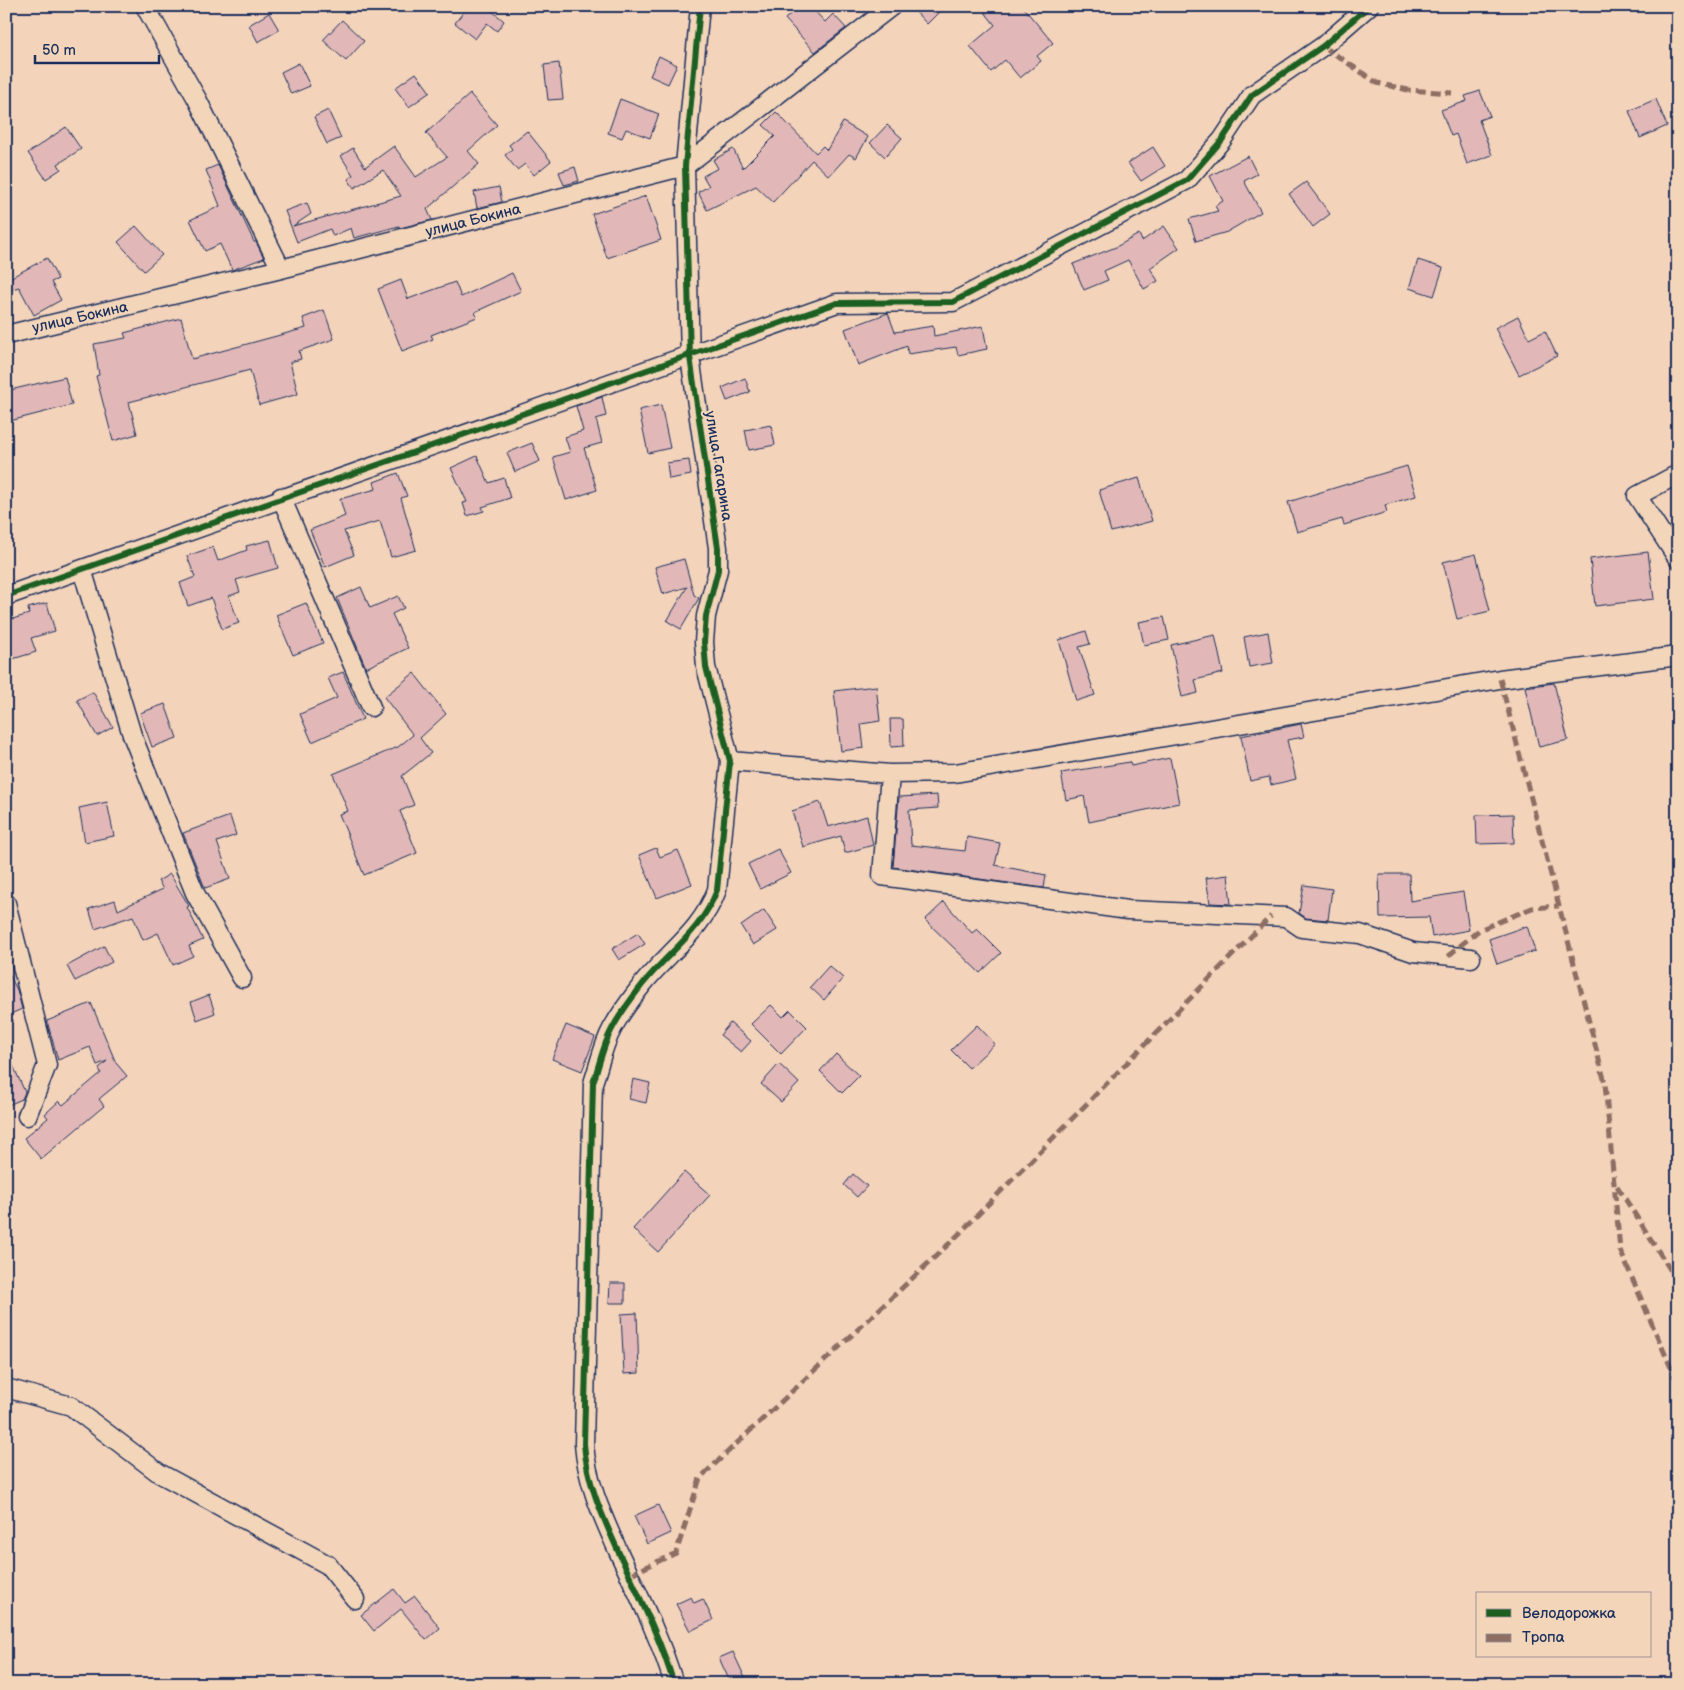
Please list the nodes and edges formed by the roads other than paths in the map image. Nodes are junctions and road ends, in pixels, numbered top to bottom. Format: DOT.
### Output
graph roads {
  1 [pos="145,6"];
  2 [pos="700,6"];
  3 [pos="892,6"];
  4 [pos="1369,6"];
  5 [pos="685,166"];
  6 [pos="281,269"];
  7 [pos="6,335"];
  8 [pos="690,356"];
  9 [pos="1678,474"];
  10 [pos="281,497"];
  11 [pos="1678,558"];
  12 [pos="82,569"];
  13 [pos="6,596"];
  14 [pos="1678,656"];
  15 [pos="371,707"];
  16 [pos="730,761"];
  17 [pos="890,774"];
  18 [pos="6,903"];
  19 [pos="1471,958"];
  20 [pos="242,978"];
  21 [pos="28,1116"];
  22 [pos="6,1388"];
  23 [pos="355,1599"];
  24 [pos="674,1684"];
  1 -- 6 [label="street"];
  2 -- 5 [label="street, улица Гагарина"];
  3 -- 5 [label="street, улица Бокина"];
  4 -- 8 [label="street"];
  5 -- 6 [label="street, улица Бокина"];
  5 -- 8 [label="street, улица Гагарина"];
  6 -- 7 [label="street, улица Бокина"];
  8 -- 10 [label="street"];
  8 -- 16 [label="street, улица Гагарина"];
  9 -- 11 [label="street"];
  10 -- 12 [label="street"];
  10 -- 15 [label="street"];
  12 -- 13 [label="street"];
  12 -- 20 [label="street"];
  14 -- 17 [label="street"];
  16 -- 17 [label="street"];
  16 -- 24 [label="street, улица Гагарина"];
  17 -- 19 [label="street"];
  18 -- 21 [label="street"];
  22 -- 23 [label="street"];
}
